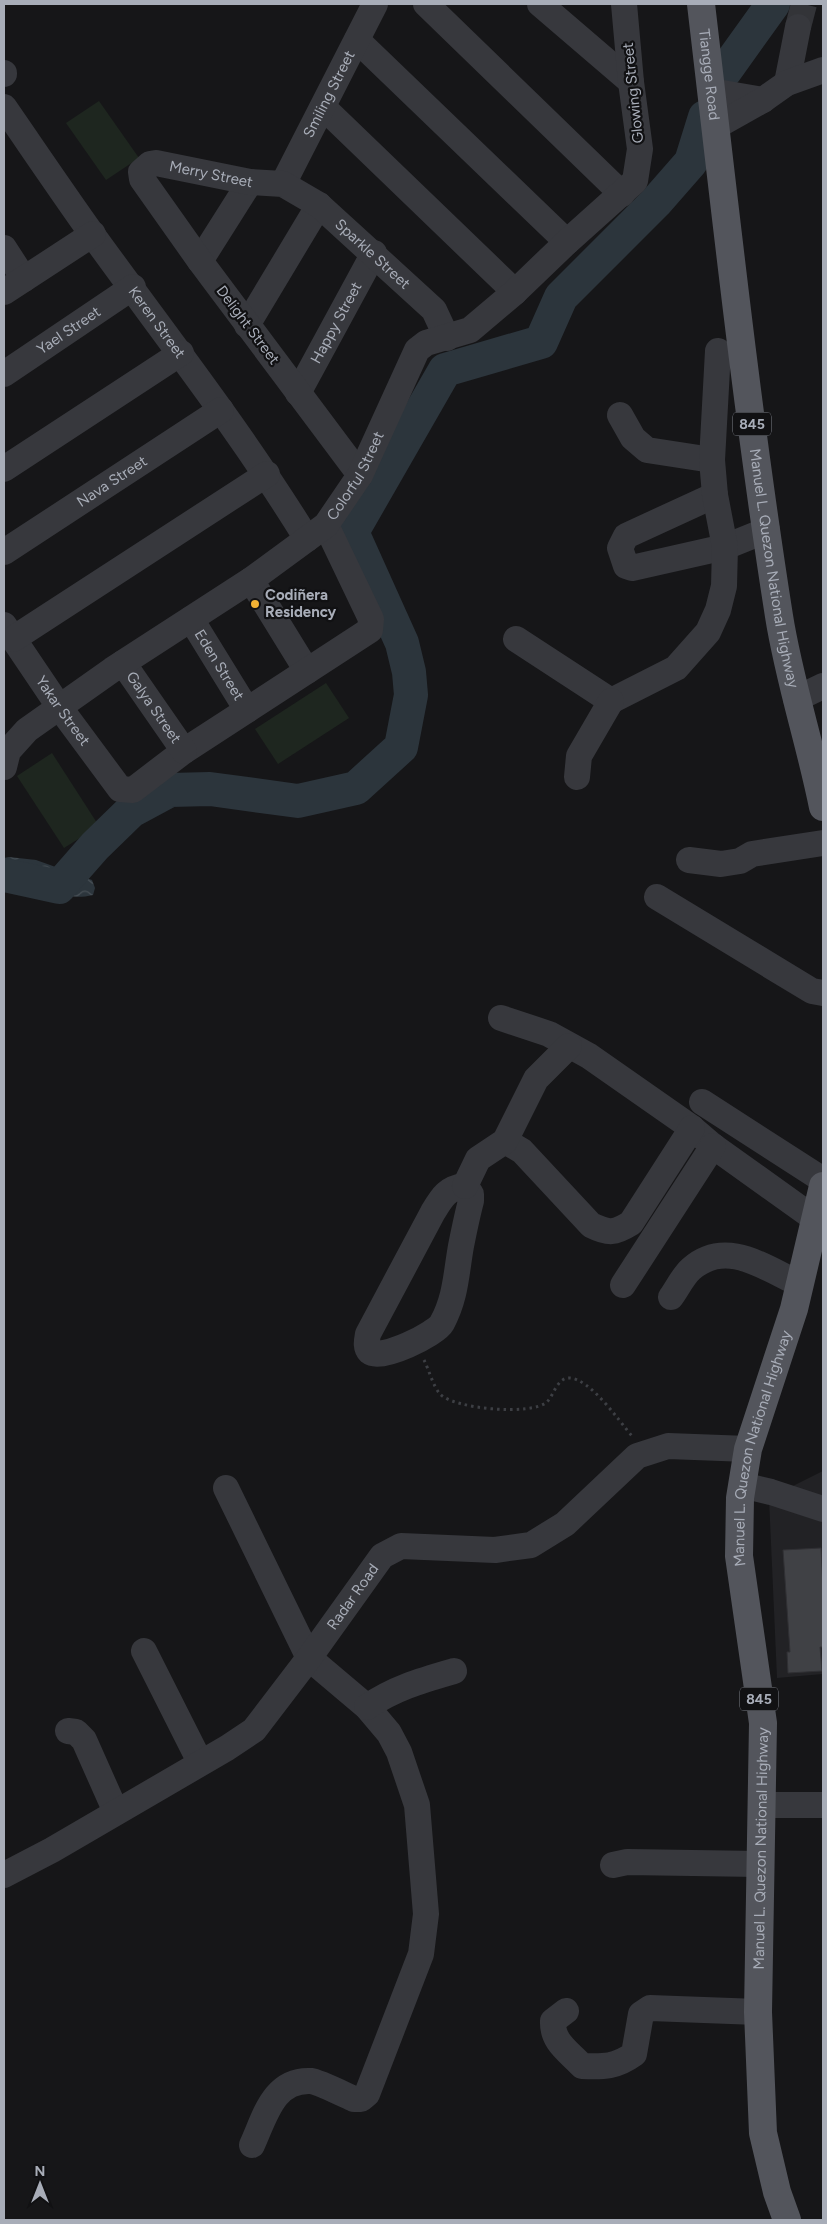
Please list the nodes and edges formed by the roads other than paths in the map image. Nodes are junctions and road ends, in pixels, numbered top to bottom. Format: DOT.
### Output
graph roads {
  1 [pos="375,4"];
  2 [pos="426,4"];
  3 [pos="540,4"];
  4 [pos="624,4"];
  5 [pos="701,4"];
  6 [pos="798,27"];
  7 [pos="357,40"];
  8 [pos="823,70"];
  9 [pos="631,82"];
  10 [pos="787,83"];
  11 [pos="711,91"];
  12 [pos="763,100"];
  13 [pos="4,106"];
  14 [pos="323,107"];
  15 [pos="716,137"];
  16 [pos="141,172"];
  17 [pos="250,182"];
  18 [pos="283,184"];
  19 [pos="629,187"];
  20 [pos="319,204"];
  21 [pos="93,234"];
  22 [pos="567,242"];
  23 [pos="4,248"];
  24 [pos="374,253"];
  25 [pos="200,261"];
  26 [pos="14,285"];
  27 [pos="132,287"];
  28 [pos="515,292"];
  29 [pos="248,325"];
  30 [pos="447,338"];
  31 [pos="718,352"];
  32 [pos="182,353"];
  33 [pos="4,374"];
  34 [pos="298,392"];
  35 [pos="221,410"];
  36 [pos="620,415"];
  37 [pos="712,460"];
  38 [pos="4,468"];
  39 [pos="267,474"];
  40 [pos="360,475"];
  41 [pos="715,495"];
  42 [pos="767,530"];
  43 [pos="316,532"];
  44 [pos="725,547"];
  45 [pos="4,552"];
  46 [pos="252,580"];
  47 [pos="191,619"];
  48 [pos="8,632"];
  49 [pos="516,639"];
  50 [pos="123,663"];
  51 [pos="307,671"];
  52 [pos="823,686"];
  53 [pos="796,699"];
  54 [pos="611,700"];
  55 [pos="60,708"];
  56 [pos="247,710"];
  57 [pos="184,752"];
  58 [pos="5,754"];
  59 [pos="577,777"];
  60 [pos="821,779"];
  61 [pos="823,806"];
  62 [pos="823,843"];
  63 [pos="689,860"];
  64 [pos="657,896"];
  65 [pos="823,993"];
  66 [pos="501,1018"];
  67 [pos="569,1046"];
  68 [pos="702,1102"];
  69 [pos="692,1128"];
  70 [pos="505,1141"];
  71 [pos="713,1146"];
  72 [pos="823,1180"];
  73 [pos="465,1186"];
  74 [pos="823,1186"];
  75 [pos="815,1219"];
  76 [pos="800,1284"];
  77 [pos="623,1286"];
  78 [pos="671,1297"];
  79 [pos="748,1449"];
  80 [pos="742,1485"];
  81 [pos="226,1488"];
  82 [pos="823,1509"];
  83 [pos="144,1651"];
  84 [pos="309,1658"];
  85 [pos="454,1671"];
  86 [pos="367,1707"];
  87 [pos="68,1731"];
  88 [pos="200,1762"];
  89 [pos="761,1805"];
  90 [pos="823,1806"];
  91 [pos="116,1812"];
  92 [pos="613,1864"];
  93 [pos="759,1864"];
  94 [pos="4,1875"];
  95 [pos="566,2012"];
  96 [pos="758,2012"];
  97 [pos="252,2144"];
  98 [pos="787,2220"];
  1 -- 7 [label="street, Smiling Street"];
  2 -- 19 [label="street"];
  3 -- 9 [label="street"];
  4 -- 9 [label="street, Glowing Street"];
  5 -- 11 [label="main road, Tiangge Road / 845"];
  6 -- 10 [label="street"];
  7 -- 14 [label="street, Smiling Street"];
  7 -- 22 [label="street"];
  8 -- 10 [label="street"];
  9 -- 19 [label="street, Glowing Street"];
  10 -- 12 [label="street"];
  11 -- 12 [label="street"];
  11 -- 15 [label="main road, Tiangge Road / 845"];
  12 -- 15 [label="street"];
  13 -- 21 [label="street, Keren Street"];
  14 -- 18 [label="street, Smiling Street"];
  14 -- 28 [label="street"];
  15 -- 42 [label="main road, Manuel L. Quezon National Highway / 845"];
  16 -- 17 [label="street, Merry Street"];
  16 -- 25 [label="street, Delight Street"];
  17 -- 18 [label="street, Merry Street"];
  17 -- 25 [label="street"];
  18 -- 20 [label="street, Sparkle Street"];
  19 -- 22 [label="street, Colorful Street"];
  20 -- 24 [label="street, Sparkle Street"];
  20 -- 29 [label="street"];
  21 -- 26 [label="street"];
  21 -- 27 [label="street, Keren Street"];
  22 -- 28 [label="street, Colorful Street"];
  23 -- 26 [label="street"];
  24 -- 30 [label="street, Sparkle Street"];
  24 -- 34 [label="street, Happy Street"];
  25 -- 29 [label="street, Delight Street"];
  27 -- 32 [label="street, Keren Street"];
  27 -- 33 [label="street, Yael Street"];
  28 -- 30 [label="street, Colorful Street"];
  29 -- 34 [label="street, Delight Street"];
  30 -- 40 [label="street, Colorful Street"];
  31 -- 37 [label="street"];
  32 -- 35 [label="street, Keren Street"];
  32 -- 38 [label="street"];
  34 -- 40 [label="street, Delight Street"];
  35 -- 39 [label="street, Keren Street"];
  35 -- 45 [label="street, Nava Street"];
  36 -- 37 [label="street"];
  37 -- 41 [label="street"];
  39 -- 43 [label="street, Keren Street"];
  39 -- 48 [label="street"];
  40 -- 43 [label="street, Colorful Street"];
  41 -- 44 [label="street"];
  41 -- 44 [label="street"];
  42 -- 44 [label="street"];
  42 -- 53 [label="main road, Manuel L. Quezon National Highway / 845"];
  43 -- 46 [label="street, Colorful Street"];
  43 -- 51 [label="street, Keren Street"];
  44 -- 54 [label="street"];
  46 -- 47 [label="street, Colorful Street"];
  46 -- 51 [label="street"];
  47 -- 50 [label="street, Colorful Street"];
  47 -- 56 [label="street, Eden Street"];
  48 -- 55 [label="street, Yakar Street"];
  49 -- 54 [label="street"];
  50 -- 55 [label="street, Colorful Street"];
  50 -- 57 [label="street, Galya Street"];
  51 -- 56 [label="street"];
  52 -- 53 [label="street"];
  53 -- 60 [label="main road, Manuel L. Quezon National Highway / 845"];
  54 -- 59 [label="street"];
  55 -- 57 [label="street, Yakar Street"];
  55 -- 58 [label="street, Colorful Street"];
  56 -- 57 [label="street"];
  60 -- 61 [label="main road, Manuel L. Quezon National Highway / 845"];
  62 -- 63 [label="street"];
  64 -- 65 [label="street"];
  66 -- 67 [label="street"];
  67 -- 69 [label="street"];
  67 -- 70 [label="street"];
  68 -- 72 [label="street"];
  69 -- 70 [label="street"];
  69 -- 71 [label="street"];
  70 -- 73 [label="street"];
  71 -- 75 [label="street"];
  71 -- 77 [label="street"];
  73 -- 73 [label="street"];
  74 -- 75 [label="main road, Manuel L. Quezon National Highway / 845"];
  75 -- 76 [label="main road, Manuel L. Quezon National Highway / 845"];
  76 -- 78 [label="street"];
  76 -- 79 [label="main road, Manuel L. Quezon National Highway / 845"];
  79 -- 80 [label="main road, Manuel L. Quezon National Highway / 845"];
  79 -- 84 [label="street, Radar Road"];
  80 -- 82 [label="street"];
  80 -- 89 [label="main road, Manuel L. Quezon National Highway / 845"];
  81 -- 84 [label="street"];
  83 -- 88 [label="street"];
  84 -- 86 [label="street"];
  84 -- 88 [label="street, Radar Road"];
  85 -- 86 [label="street"];
  86 -- 97 [label="street"];
  87 -- 91 [label="street"];
  88 -- 91 [label="street, Radar Road"];
  89 -- 90 [label="street"];
  89 -- 93 [label="main road, Manuel L. Quezon National Highway / 845"];
  91 -- 94 [label="street, Radar Road"];
  92 -- 93 [label="street"];
  93 -- 96 [label="main road, Manuel L. Quezon National Highway / 845"];
  95 -- 96 [label="street"];
  96 -- 98 [label="main road, Manuel L. Quezon National Highway / 845"];
}
